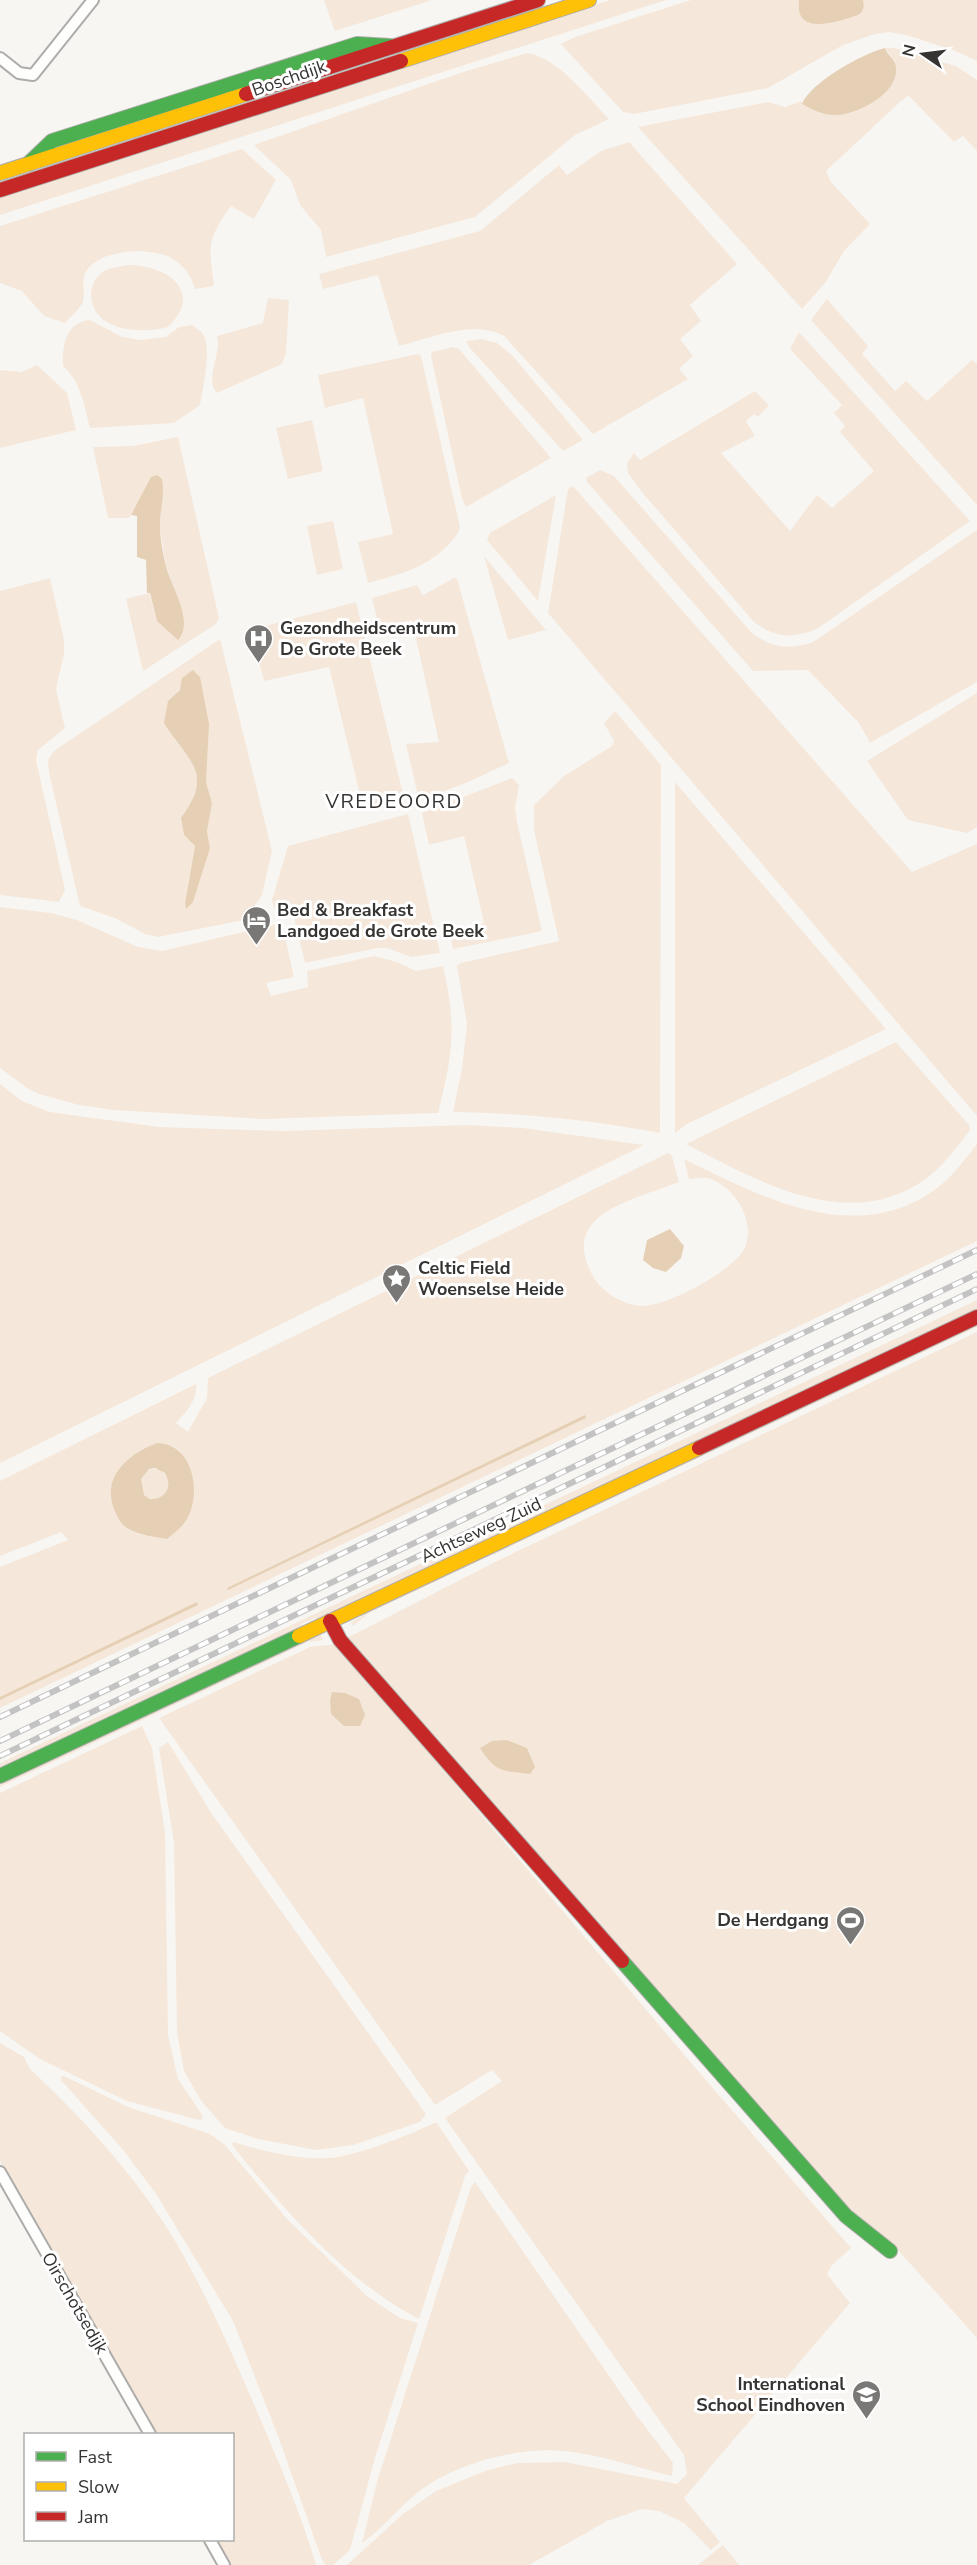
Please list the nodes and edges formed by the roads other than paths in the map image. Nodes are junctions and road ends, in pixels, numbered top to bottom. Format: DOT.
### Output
graph roads {
  1 [pos="93,0"];
  2 [pos="538,0"];
  3 [pos="589,0"];
  4 [pos="0,58"];
  5 [pos="0,173"];
  6 [pos="0,190"];
  7 [pos="977,1317"];
  8 [pos="330,1621"];
  9 [pos="0,1776"];
  10 [pos="0,2172"];
  11 [pos="890,2251"];
  12 [pos="149,2433"];
  13 [pos="211,2541"];
  14 [pos="224,2565"];
  1 -- 4 [label="street"];
  2 -- 5 [label="street, Boschdijk"];
  3 -- 6 [label="street, Boschdijk"];
  7 -- 8 [label="street, Achtseweg Zuid"];
  8 -- 9 [label="street, Achtseweg Zuid"];
  8 -- 11 [label="street"];
  10 -- 12 [label="street, Oirschotsedijk"];
  13 -- 14 [label="street"];
}
